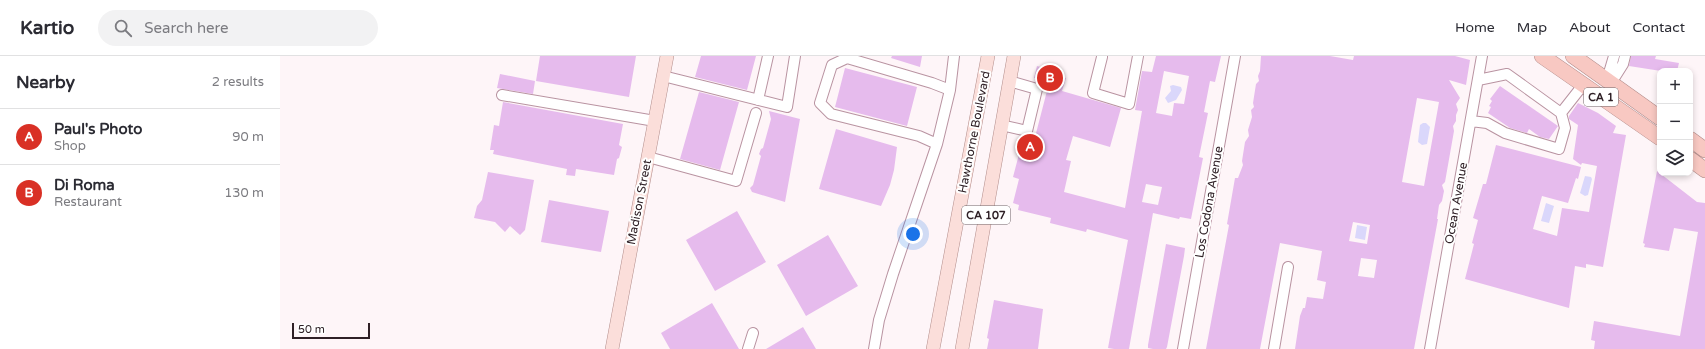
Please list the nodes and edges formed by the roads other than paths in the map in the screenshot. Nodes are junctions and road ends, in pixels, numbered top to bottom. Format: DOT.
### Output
graph roads {
  1 [pos="667,56"];
  2 [pos="768,56"];
  3 [pos="795,56"];
  4 [pos="954,56"];
  5 [pos="988,56"];
  6 [pos="1014,56"];
  7 [pos="1138,56"];
  8 [pos="1235,56"];
  9 [pos="1482,56"];
  10 [pos="1542,56"];
  11 [pos="1572,56"];
  12 [pos="1614,56"];
  13 [pos="1625,56"];
  14 [pos="1102,57"];
  15 [pos="663,76"];
  16 [pos="1478,80"];
  17 [pos="1009,81"];
  18 [pos="1609,82"];
  19 [pos="1583,85"];
  20 [pos="950,90"];
  21 [pos="502,95"];
  22 [pos="758,100"];
  23 [pos="756,113"];
  24 [pos="1561,113"];
  25 [pos="1657,116"];
  26 [pos="1471,121"];
  27 [pos="655,122"];
  28 [pos="1001,125"];
  29 [pos="1657,136"];
  30 [pos="1691,140"];
  31 [pos="937,144"];
  32 [pos="1705,150"];
  33 [pos="648,157"];
  34 [pos="1693,161"];
  35 [pos="1705,170"];
  36 [pos="1288,267"];
  37 [pos="753,333"];
  38 [pos="612,349"];
  39 [pos="748,349"];
  40 [pos="874,349"];
  41 [pos="933,349"];
  42 [pos="962,349"];
  43 [pos="1183,349"];
  44 [pos="1274,349"];
  45 [pos="1430,349"];
  1 -- 15 [label="main road, Madison Street"];
  2 -- 22 [label="street"];
  3 -- 22 [label="street"];
  4 -- 20 [label="street"];
  5 -- 41 [label="main road, Hawthorne Boulevard / CA 107"];
  6 -- 17 [label="main road, Hawthorne Boulevard / CA 107"];
  7 -- 14 [label="street"];
  8 -- 43 [label="street, Los Codona Avenue"];
  9 -- 16 [label="street, Ocean Avenue"];
  10 -- 19 [label="highway, CA 1"];
  11 -- 18 [label="highway, CA 1"];
  12 -- 18 [label="street"];
  13 -- 18 [label="street"];
  15 -- 22 [label="street"];
  15 -- 27 [label="main road, Madison Street"];
  16 -- 24 [label="street"];
  16 -- 26 [label="street, Ocean Avenue"];
  17 -- 28 [label="main road, Hawthorne Boulevard / CA 107"];
  17 -- 28 [label="street"];
  18 -- 25 [label="highway, CA 1"];
  19 -- 24 [label="street"];
  19 -- 29 [label="highway, CA 1"];
  20 -- 31 [label="street"];
  20 -- 31 [label="street"];
  21 -- 27 [label="street"];
  23 -- 33 [label="street"];
  24 -- 26 [label="street"];
  26 -- 45 [label="street, Ocean Avenue"];
  27 -- 33 [label="main road, Madison Street"];
  28 -- 42 [label="main road, Hawthorne Boulevard / CA 107"];
  30 -- 32 [label="highway"];
  31 -- 40 [label="street"];
  33 -- 38 [label="main road, Madison Street"];
  34 -- 35 [label="highway"];
  36 -- 44 [label="street"];
  37 -- 39 [label="street"];
}
